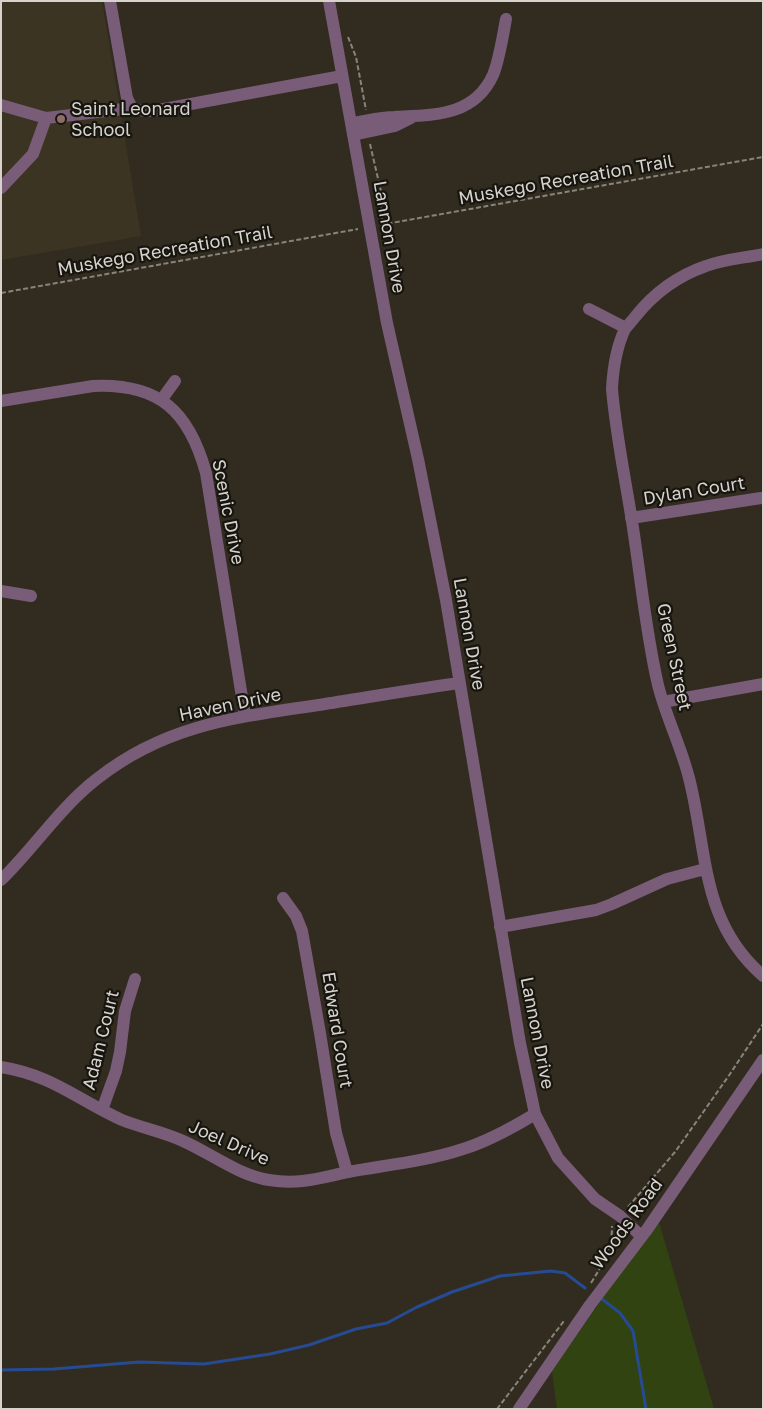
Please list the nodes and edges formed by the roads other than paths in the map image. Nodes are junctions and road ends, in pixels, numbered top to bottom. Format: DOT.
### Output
graph roads {
  1 [pos="110,1"];
  2 [pos="329,1"];
  3 [pos="506,19"];
  4 [pos="342,76"];
  5 [pos="1,105"];
  6 [pos="132,108"];
  7 [pos="46,118"];
  8 [pos="353,129"];
  9 [pos="1,188"];
  10 [pos="763,254"];
  11 [pos="589,309"];
  12 [pos="626,328"];
  13 [pos="175,381"];
  14 [pos="162,399"];
  15 [pos="1,401"];
  16 [pos="761,498"];
  17 [pos="631,518"];
  18 [pos="1,591"];
  19 [pos="31,596"];
  20 [pos="460,684"];
  21 [pos="763,684"];
  22 [pos="663,702"];
  23 [pos="245,716"];
  24 [pos="705,869"];
  25 [pos="1,880"];
  26 [pos="284,898"];
  27 [pos="500,927"];
  28 [pos="763,976"];
  29 [pos="135,979"];
  30 [pos="763,1060"];
  31 [pos="1,1068"];
  32 [pos="102,1110"];
  33 [pos="535,1114"];
  34 [pos="347,1172"];
  35 [pos="641,1236"];
  36 [pos="519,1409"];
  1 -- 6 [label="street"];
  2 -- 4 [label="street, Lannon Drive"];
  3 -- 8 [label="street"];
  4 -- 6 [label="street"];
  4 -- 8 [label="street, Lannon Drive"];
  5 -- 7 [label="street"];
  6 -- 7 [label="street"];
  7 -- 9 [label="street"];
  8 -- 20 [label="street, Lannon Drive"];
  10 -- 12 [label="street"];
  11 -- 12 [label="street"];
  12 -- 17 [label="street, Green Street"];
  13 -- 14 [label="street"];
  14 -- 15 [label="street, Scenic Drive"];
  14 -- 23 [label="street, Scenic Drive"];
  16 -- 17 [label="street, Dylan Court"];
  17 -- 22 [label="street, Green Street"];
  18 -- 19 [label="street"];
  20 -- 23 [label="street, Haven Drive"];
  20 -- 27 [label="street, Lannon Drive"];
  21 -- 22 [label="street"];
  22 -- 24 [label="street, Green Street"];
  23 -- 25 [label="street, Haven Drive"];
  24 -- 27 [label="street"];
  24 -- 28 [label="street, Green Street"];
  26 -- 34 [label="street, Edward Court"];
  27 -- 33 [label="street, Lannon Drive"];
  29 -- 32 [label="street, Adam Court"];
  30 -- 35 [label="street, Woods Road"];
  31 -- 32 [label="street, Joel Drive"];
  32 -- 34 [label="street, Joel Drive"];
  33 -- 34 [label="street, Joel Drive"];
  33 -- 35 [label="street, Lannon Drive"];
  35 -- 36 [label="street, Woods Road"];
}
